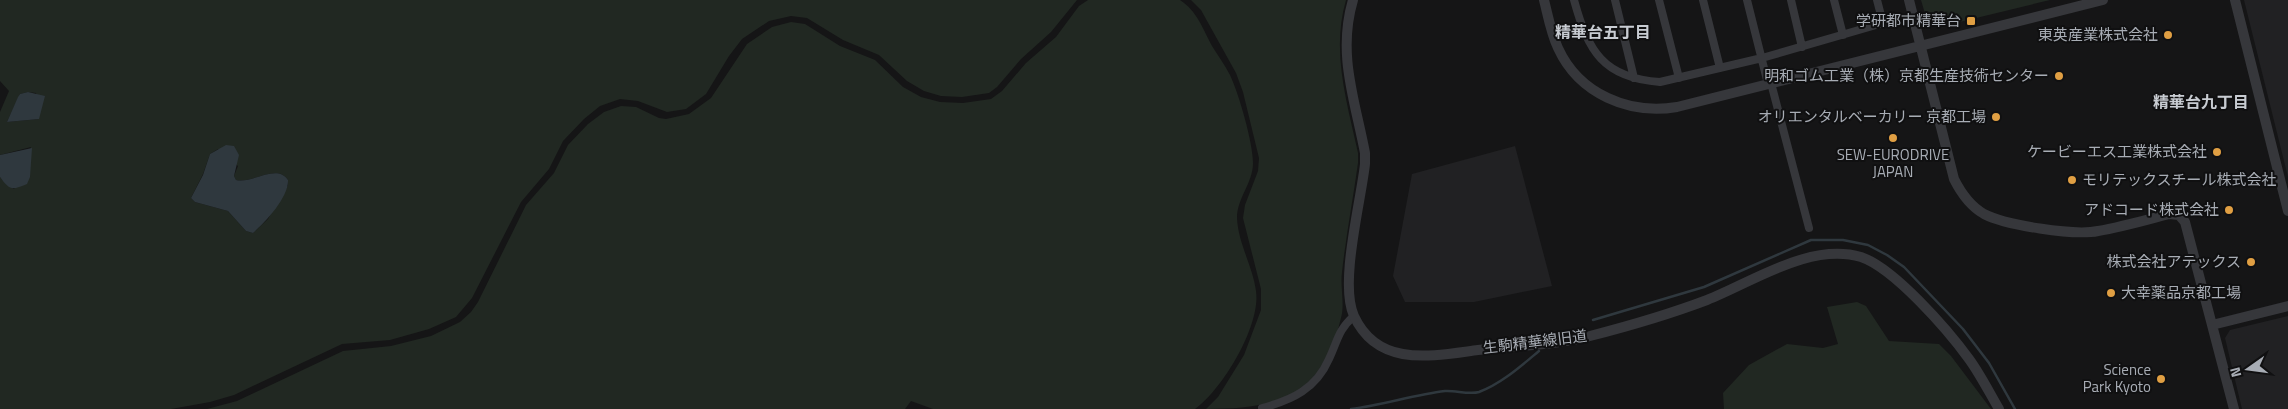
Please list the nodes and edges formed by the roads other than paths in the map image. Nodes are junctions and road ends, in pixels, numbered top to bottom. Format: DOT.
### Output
graph roads {
  1 [pos="1353,0"];
  2 [pos="1544,0"];
  3 [pos="1574,0"];
  4 [pos="1615,0"];
  5 [pos="1659,0"];
  6 [pos="1703,0"];
  7 [pos="1747,0"];
  8 [pos="1791,0"];
  9 [pos="1834,0"];
  10 [pos="1877,0"];
  11 [pos="1909,0"];
  12 [pos="2102,0"];
  13 [pos="2235,0"];
  14 [pos="1843,35"];
  15 [pos="1920,45"];
  16 [pos="1802,47"];
  17 [pos="1762,58"];
  18 [pos="1720,68"];
  19 [pos="1634,78"];
  20 [pos="1679,78"];
  21 [pos="1770,84"];
  22 [pos="2288,211"];
  23 [pos="1809,228"];
  24 [pos="2288,306"];
  25 [pos="1354,316"];
  26 [pos="2212,325"];
  27 [pos="1262,408"];
  28 [pos="1999,409"];
  29 [pos="2234,409"];
  1 -- 25 [label="street, 生駒精華線旧道"];
  2 -- 21 [label="street"];
  3 -- 19 [label="street"];
  4 -- 19 [label="street"];
  5 -- 20 [label="street"];
  6 -- 18 [label="street"];
  7 -- 17 [label="street"];
  8 -- 16 [label="street"];
  9 -- 14 [label="street"];
  10 -- 14 [label="street"];
  11 -- 15 [label="street"];
  12 -- 15 [label="street"];
  13 -- 22 [label="street"];
  14 -- 16 [label="street"];
  15 -- 21 [label="street"];
  15 -- 26 [label="street"];
  16 -- 17 [label="street"];
  17 -- 18 [label="street"];
  17 -- 21 [label="street"];
  18 -- 20 [label="street"];
  19 -- 20 [label="street"];
  21 -- 23 [label="street"];
  24 -- 26 [label="street"];
  25 -- 27 [label="street"];
  25 -- 28 [label="street, 生駒精華線旧道"];
  26 -- 29 [label="street"];
}
